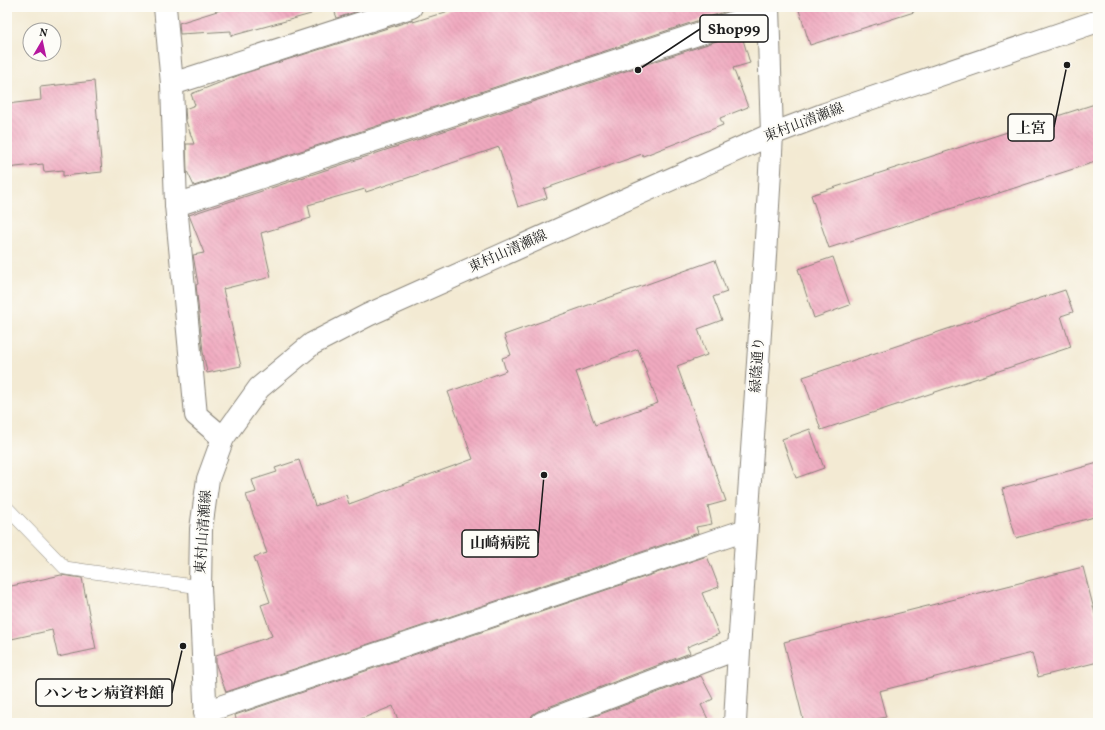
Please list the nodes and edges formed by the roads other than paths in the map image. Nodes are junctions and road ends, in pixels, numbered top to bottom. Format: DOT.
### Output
graph roads {
  1 [pos="165,7"];
  2 [pos="411,7"];
  3 [pos="768,9"];
  4 [pos="1098,21"];
  5 [pos="172,84"];
  6 [pos="772,134"];
  7 [pos="176,205"];
  8 [pos="223,438"];
  9 [pos="7,508"];
  10 [pos="746,530"];
  11 [pos="200,587"];
  12 [pos="739,648"];
  13 [pos="205,717"];
  14 [pos="542,723"];
  15 [pos="735,723"];
  1 -- 5 [label="street"];
  2 -- 5 [label="street"];
  3 -- 6 [label="street, 緑蔭通り"];
  3 -- 7 [label="street"];
  4 -- 6 [label="street, 東村山清瀬線"];
  5 -- 7 [label="street"];
  6 -- 8 [label="street, 東村山清瀬線"];
  6 -- 10 [label="street, 緑蔭通り"];
  7 -- 8 [label="street"];
  8 -- 11 [label="street, 東村山清瀬線"];
  9 -- 11 [label="lane"];
  10 -- 12 [label="street, 緑蔭通り"];
  10 -- 13 [label="street"];
  11 -- 13 [label="street, 東村山清瀬線"];
  12 -- 14 [label="street"];
  12 -- 15 [label="street, 緑蔭通り"];
}
